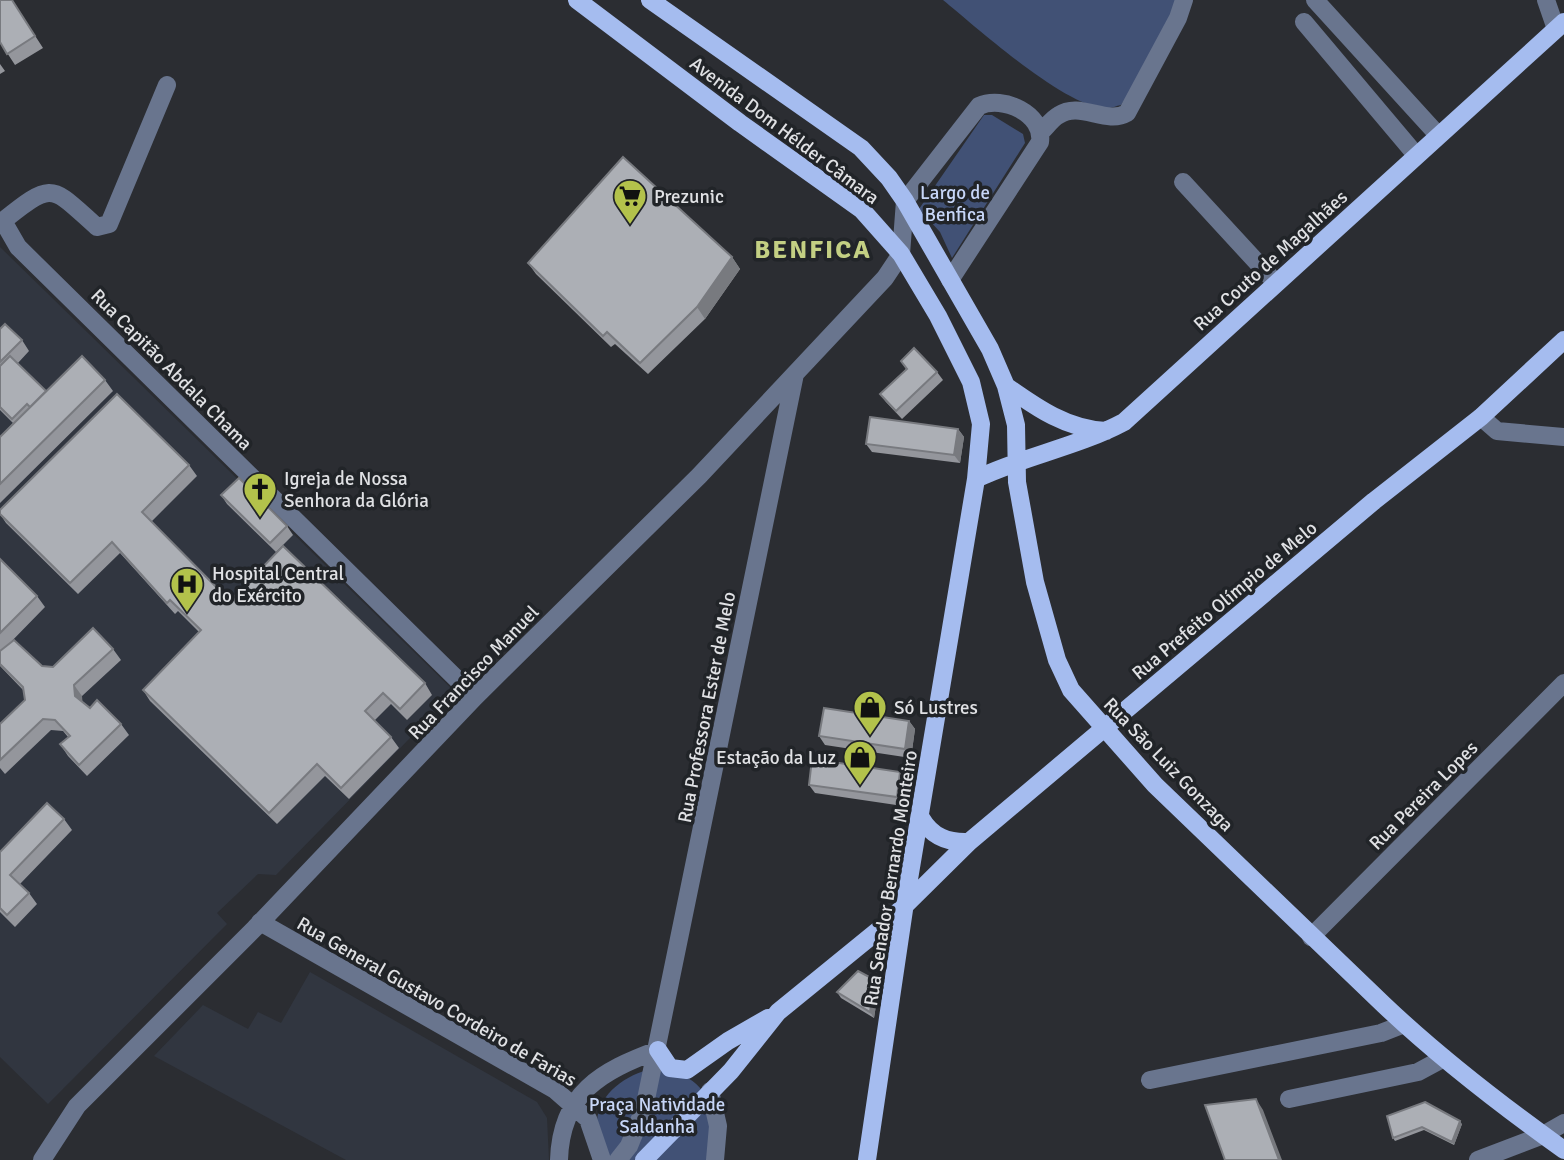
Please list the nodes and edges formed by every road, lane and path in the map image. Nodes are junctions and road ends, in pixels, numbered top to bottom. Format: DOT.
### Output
graph roads {
  1 [pos="577,0"];
  2 [pos="650,0"];
  3 [pos="1184,0"];
  4 [pos="1315,0"];
  5 [pos="1546,0"];
  6 [pos="1304,22"];
  7 [pos="1560,25"];
  8 [pos="167,85"];
  9 [pos="1042,131"];
  10 [pos="1438,135"];
  11 [pos="1416,155"];
  12 [pos="1183,182"];
  13 [pos="905,201"];
  14 [pos="901,254"];
  15 [pos="950,280"];
  16 [pos="1276,283"];
  17 [pos="1564,340"];
  18 [pos="795,373"];
  19 [pos="1006,386"];
  20 [pos="1481,417"];
  21 [pos="1106,431"];
  22 [pos="1564,437"];
  23 [pos="1016,461"];
  24 [pos="976,480"];
  25 [pos="1564,683"];
  26 [pos="475,697"];
  27 [pos="1105,729"];
  28 [pos="921,818"];
  29 [pos="969,842"];
  30 [pos="905,903"];
  31 [pos="260,922"];
  32 [pos="1311,937"];
  33 [pos="778,1012"];
  34 [pos="1404,1024"];
  35 [pos="657,1050"];
  36 [pos="1444,1058"];
  37 [pos="1150,1080"];
  38 [pos="710,1091"];
  39 [pos="1289,1098"];
  40 [pos="573,1105"];
  41 [pos="1564,1123"];
  42 [pos="1543,1135"];
  43 [pos="1564,1150"];
  44 [pos="42,1160"];
  45 [pos="559,1160"];
  46 [pos="602,1160"];
  47 [pos="618,1160"];
  48 [pos="644,1160"];
  49 [pos="715,1160"];
  50 [pos="867,1160"];
  51 [pos="1478,1160"];
  1 -- 14 [label="main road, Avenida Dom Hélder Câmara"];
  2 -- 13 [label="main road, Avenida Dom Hélder Câmara"];
  3 -- 9 [label="street"];
  4 -- 10 [label="street"];
  5 -- 7 [label="street"];
  6 -- 11 [label="street"];
  7 -- 10 [label="main road, Rua Couto de Magalhães"];
  8 -- 26 [label="street, Rua Capitão Abdala Chama"];
  9 -- 13 [label="street"];
  9 -- 15 [label="street"];
  10 -- 11 [label="main road, Rua Couto de Magalhães"];
  11 -- 16 [label="main road, Rua Couto de Magalhães"];
  12 -- 16 [label="street"];
  13 -- 14 [label="street, Rua Francisco Manuel"];
  13 -- 15 [label="main road"];
  14 -- 18 [label="street, Rua Francisco Manuel"];
  14 -- 24 [label="main road, Avenida Dom Hélder Câmara"];
  15 -- 19 [label="main road, Rua São Luiz Gonzaga"];
  16 -- 21 [label="main road, Rua Couto de Magalhães"];
  17 -- 20 [label="main road, Rua Prefeito Olímpio de Melo"];
  18 -- 26 [label="street, Rua Francisco Manuel"];
  18 -- 35 [label="street, Rua Professora Ester de Melo"];
  19 -- 21 [label="main road"];
  19 -- 23 [label="main road, Rua São Luiz Gonzaga"];
  20 -- 22 [label="street"];
  20 -- 27 [label="main road, Rua Prefeito Olímpio de Melo"];
  21 -- 23 [label="main road, Rua Couto de Magalhães"];
  23 -- 24 [label="main road, Rua Couto de Magalhães"];
  23 -- 27 [label="main road, Rua São Luiz Gonzaga"];
  24 -- 28 [label="main road, Rua Senador Bernardo Monteiro"];
  25 -- 32 [label="street, Rua Pereira Lopes"];
  26 -- 31 [label="street, Rua Francisco Manuel"];
  27 -- 29 [label="main road, Rua Prefeito Olímpio de Melo"];
  27 -- 32 [label="main road, Rua São Luiz Gonzaga"];
  28 -- 29 [label="main road"];
  28 -- 30 [label="main road, Rua Senador Bernardo Monteiro"];
  29 -- 30 [label="main road, Rua Prefeito Olímpio de Melo"];
  30 -- 33 [label="main road, Rua Prefeito Olímpio de Melo"];
  30 -- 50 [label="main road, Rua Senador Bernardo Monteiro"];
  31 -- 40 [label="street, Rua General Gustavo Cordeiro de Farias"];
  31 -- 44 [label="street, Rua Francisco Manuel"];
  32 -- 34 [label="main road, Rua São Luiz Gonzaga"];
  33 -- 35 [label="main road"];
  33 -- 38 [label="main road, Rua Prefeito Olímpio de Melo"];
  34 -- 36 [label="main road, Rua São Luiz Gonzaga"];
  34 -- 37 [label="street"];
  35 -- 40 [label="street"];
  35 -- 47 [label="street"];
  36 -- 39 [label="street"];
  36 -- 42 [label="main road, Rua São Luiz Gonzaga"];
  38 -- 48 [label="main road, Rua Prefeito Olímpio de Melo"];
  38 -- 49 [label="street"];
  40 -- 45 [label="street"];
  40 -- 46 [label="street, Rua General Gustavo Cordeiro de Farias"];
  41 -- 42 [label="street"];
  42 -- 43 [label="main road, Rua São Luiz Gonzaga"];
  42 -- 51 [label="street"];
}
